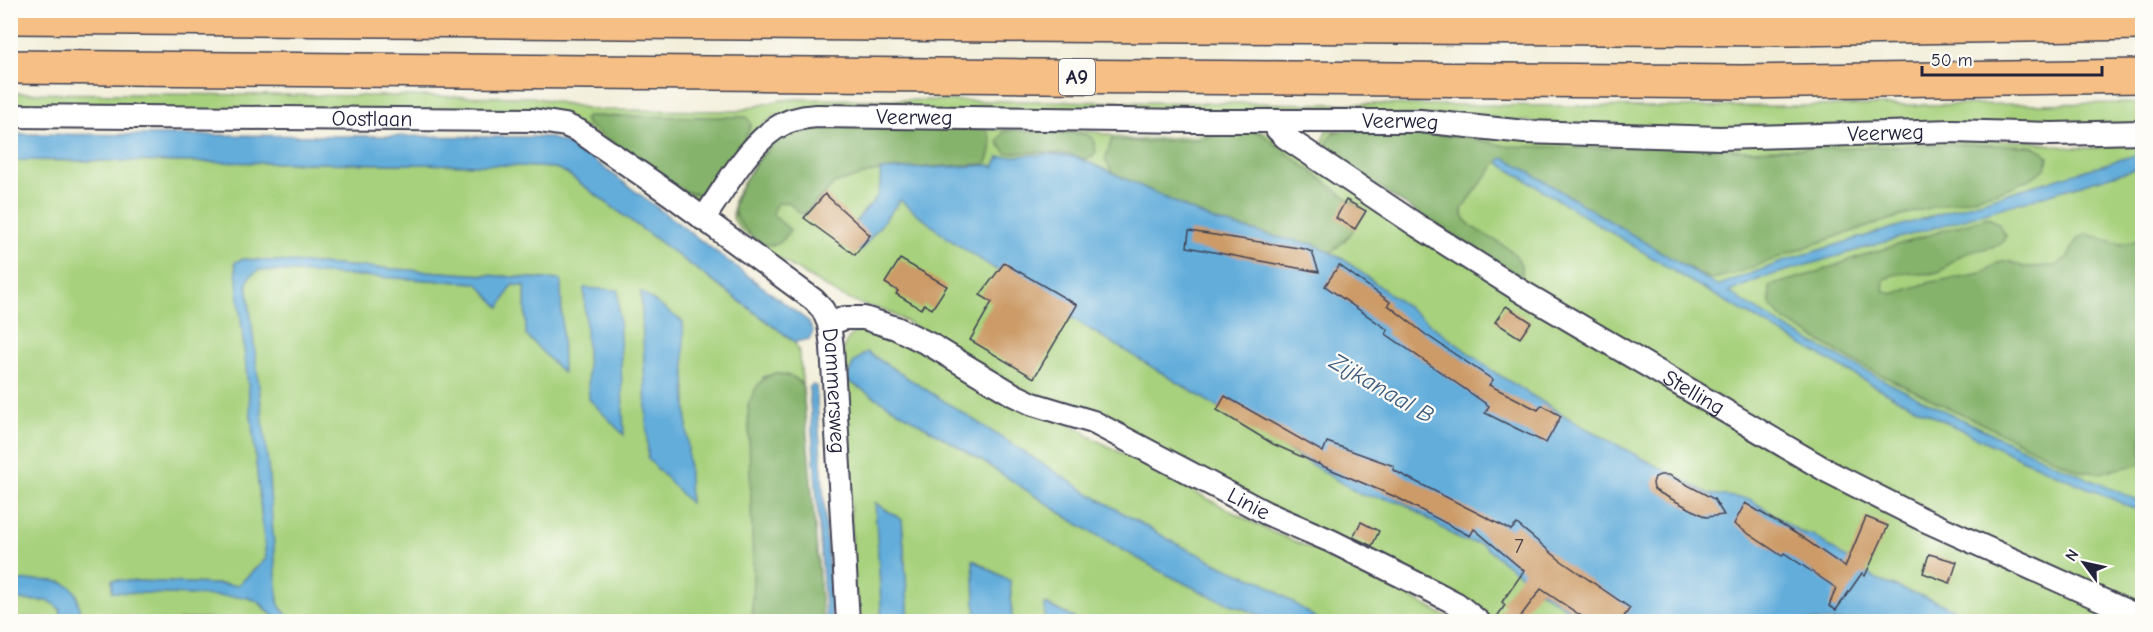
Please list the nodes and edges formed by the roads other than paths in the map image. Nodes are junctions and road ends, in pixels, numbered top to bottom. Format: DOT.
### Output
graph roads {
  1 [pos="10,17"];
  2 [pos="2142,23"];
  3 [pos="10,67"];
  4 [pos="2142,76"];
  5 [pos="10,116"];
  6 [pos="1275,122"];
  7 [pos="2142,132"];
  8 [pos="703,219"];
  9 [pos="829,324"];
  10 [pos="2142,618"];
  11 [pos="848,621"];
  12 [pos="1479,621"];
  1 -- 2 [label="highway, A9"];
  3 -- 4 [label="highway, A9"];
  5 -- 8 [label="street, Oostlaan"];
  6 -- 7 [label="street, Veerweg"];
  6 -- 8 [label="street, Veerweg"];
  6 -- 10 [label="street, Stelling"];
  8 -- 9 [label="street, Dammersweg"];
  9 -- 11 [label="street, Dammersweg"];
  9 -- 12 [label="street, Linie"];
}
